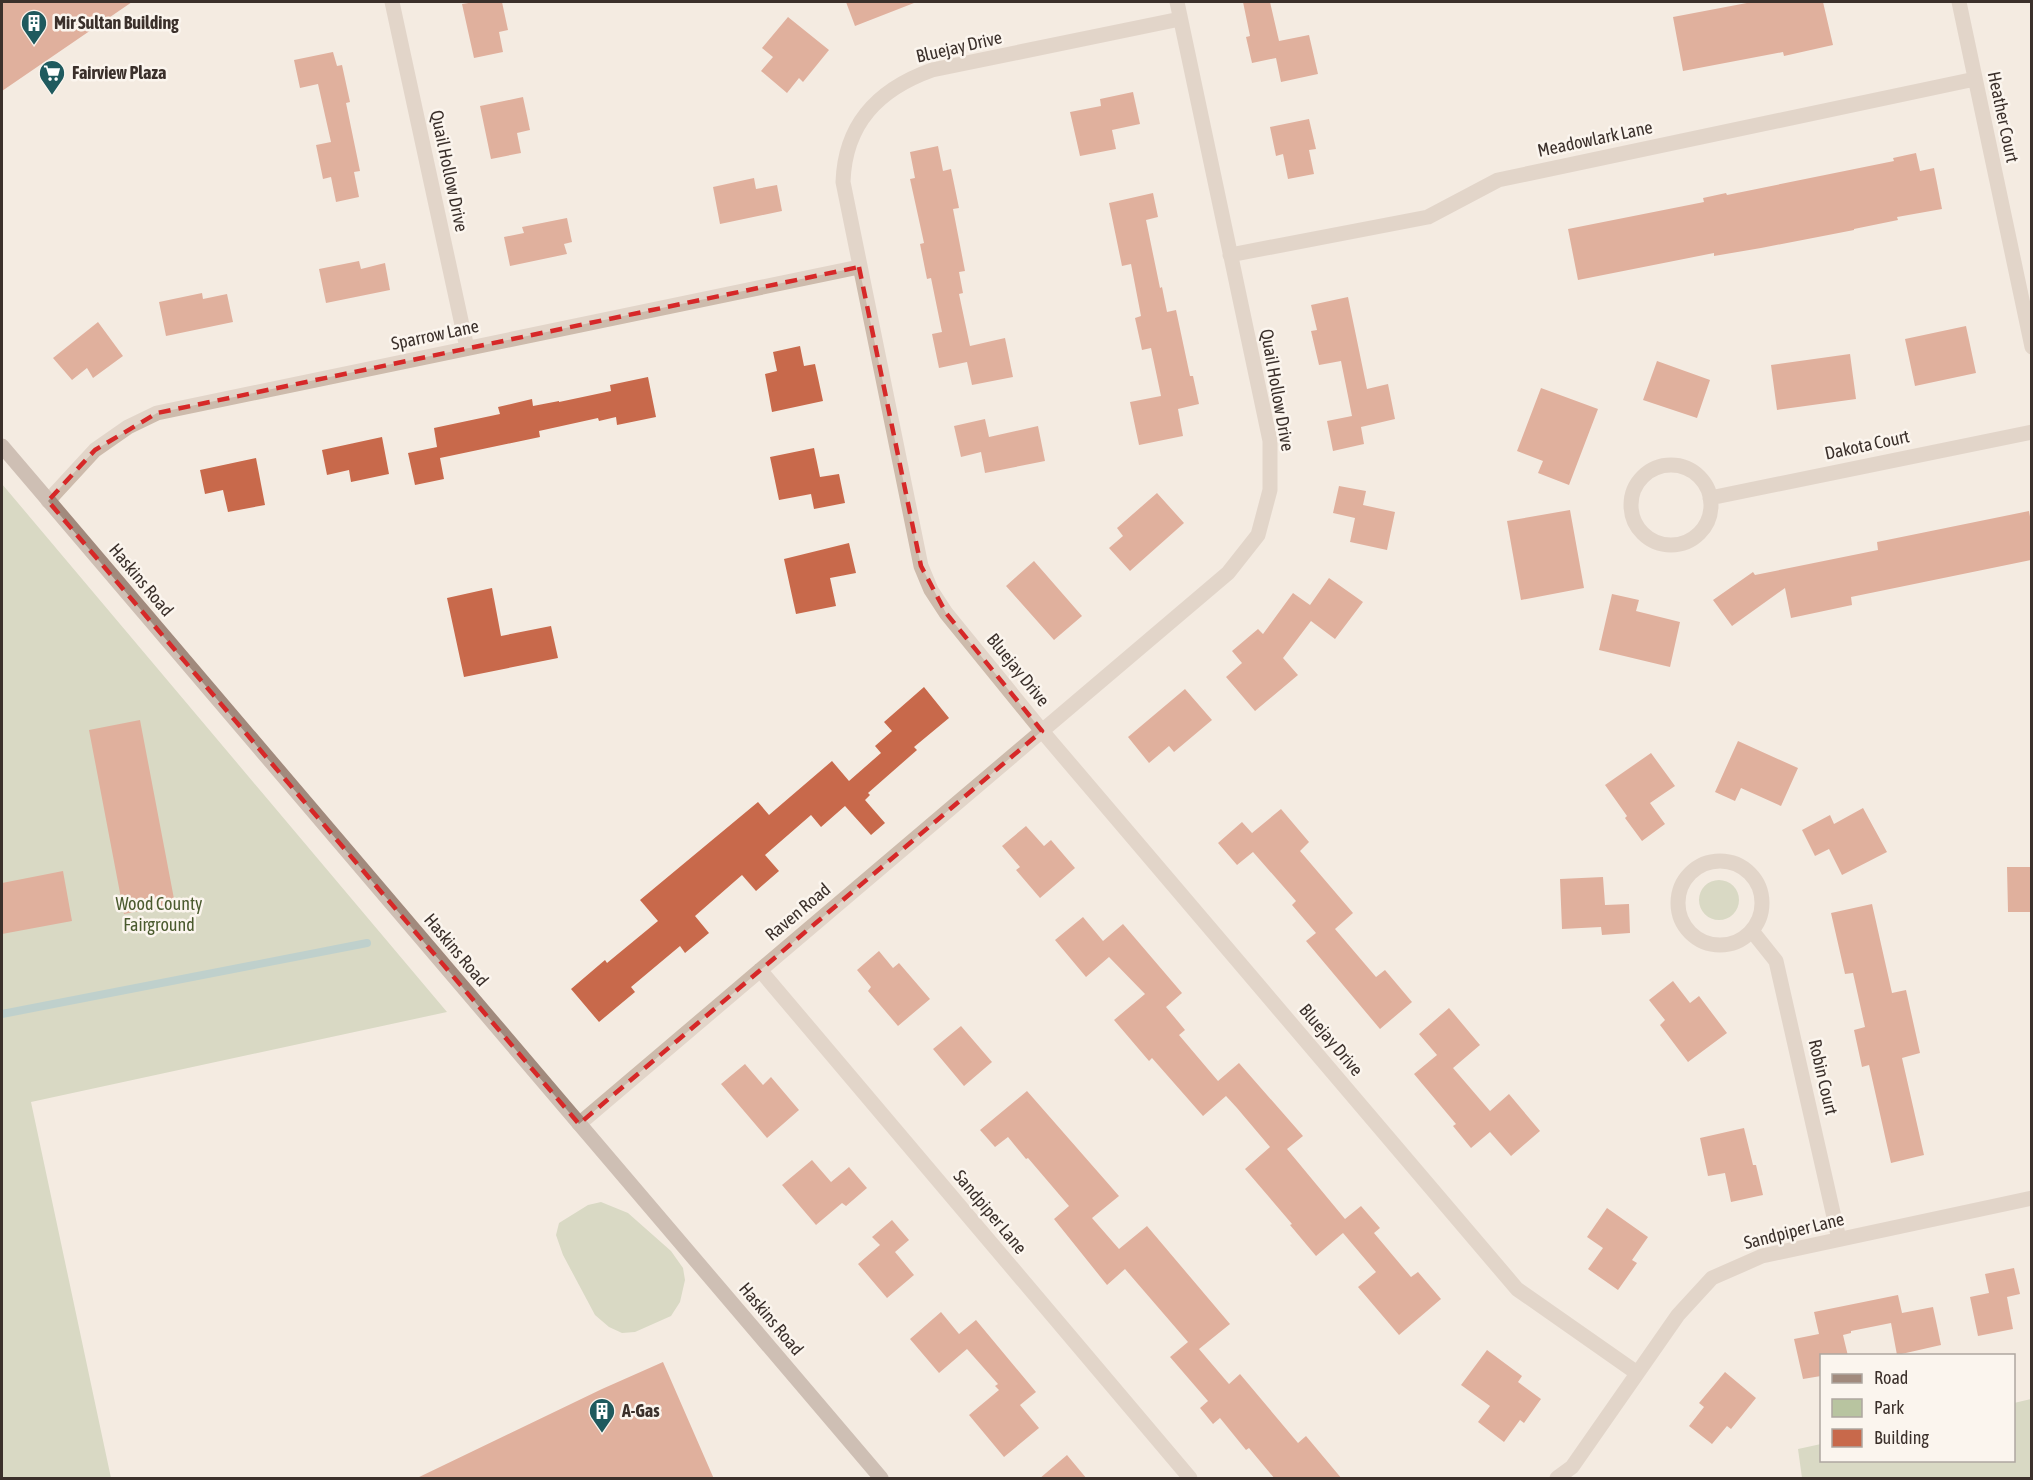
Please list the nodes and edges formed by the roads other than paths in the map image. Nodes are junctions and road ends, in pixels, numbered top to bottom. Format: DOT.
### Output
graph roads {
  1 [pos="392,2"];
  2 [pos="1177,2"];
  3 [pos="1959,2"];
  4 [pos="1180,20"];
  5 [pos="1975,79"];
  6 [pos="1230,255"];
  7 [pos="859,267"];
  8 [pos="2031,347"];
  9 [pos="467,348"];
  10 [pos="2031,432"];
  11 [pos="2,446"];
  12 [pos="1710,498"];
  13 [pos="48,501"];
  14 [pos="1042,731"];
  15 [pos="1752,931"];
  16 [pos="760,970"];
  17 [pos="579,1124"];
  18 [pos="2031,1198"];
  19 [pos="1839,1239"];
  20 [pos="1637,1373"];
  21 [pos="881,1479"];
  22 [pos="1190,1479"];
  23 [pos="1557,1479"];
  1 -- 9 [label="street, Quail Hollow Drive"];
  2 -- 4 [label="street, Quail Hollow Drive"];
  3 -- 5 [label="street, Heather Court"];
  4 -- 6 [label="street, Quail Hollow Drive"];
  4 -- 7 [label="street, Bluejay Drive"];
  5 -- 6 [label="street, Meadowlark Lane"];
  5 -- 8 [label="street, Heather Court"];
  6 -- 14 [label="street, Quail Hollow Drive"];
  7 -- 9 [label="street, Sparrow Lane"];
  7 -- 14 [label="street, Bluejay Drive"];
  9 -- 13 [label="street, Sparrow Lane"];
  10 -- 12 [label="street, Dakota Court"];
  11 -- 13 [label="main road, Haskins Road"];
  12 -- 12 [label="street"];
  13 -- 17 [label="main road, Haskins Road"];
  14 -- 16 [label="street, Raven Road"];
  14 -- 20 [label="street, Bluejay Drive"];
  15 -- 15 [label="street"];
  15 -- 19 [label="street, Robin Court"];
  16 -- 17 [label="street, Raven Road"];
  16 -- 22 [label="street, Sandpiper Lane"];
  17 -- 21 [label="main road, Haskins Road"];
  18 -- 19 [label="street, Sandpiper Lane"];
  19 -- 20 [label="street, Sandpiper Lane"];
  20 -- 23 [label="street, Sandpiper Lane"];
}
